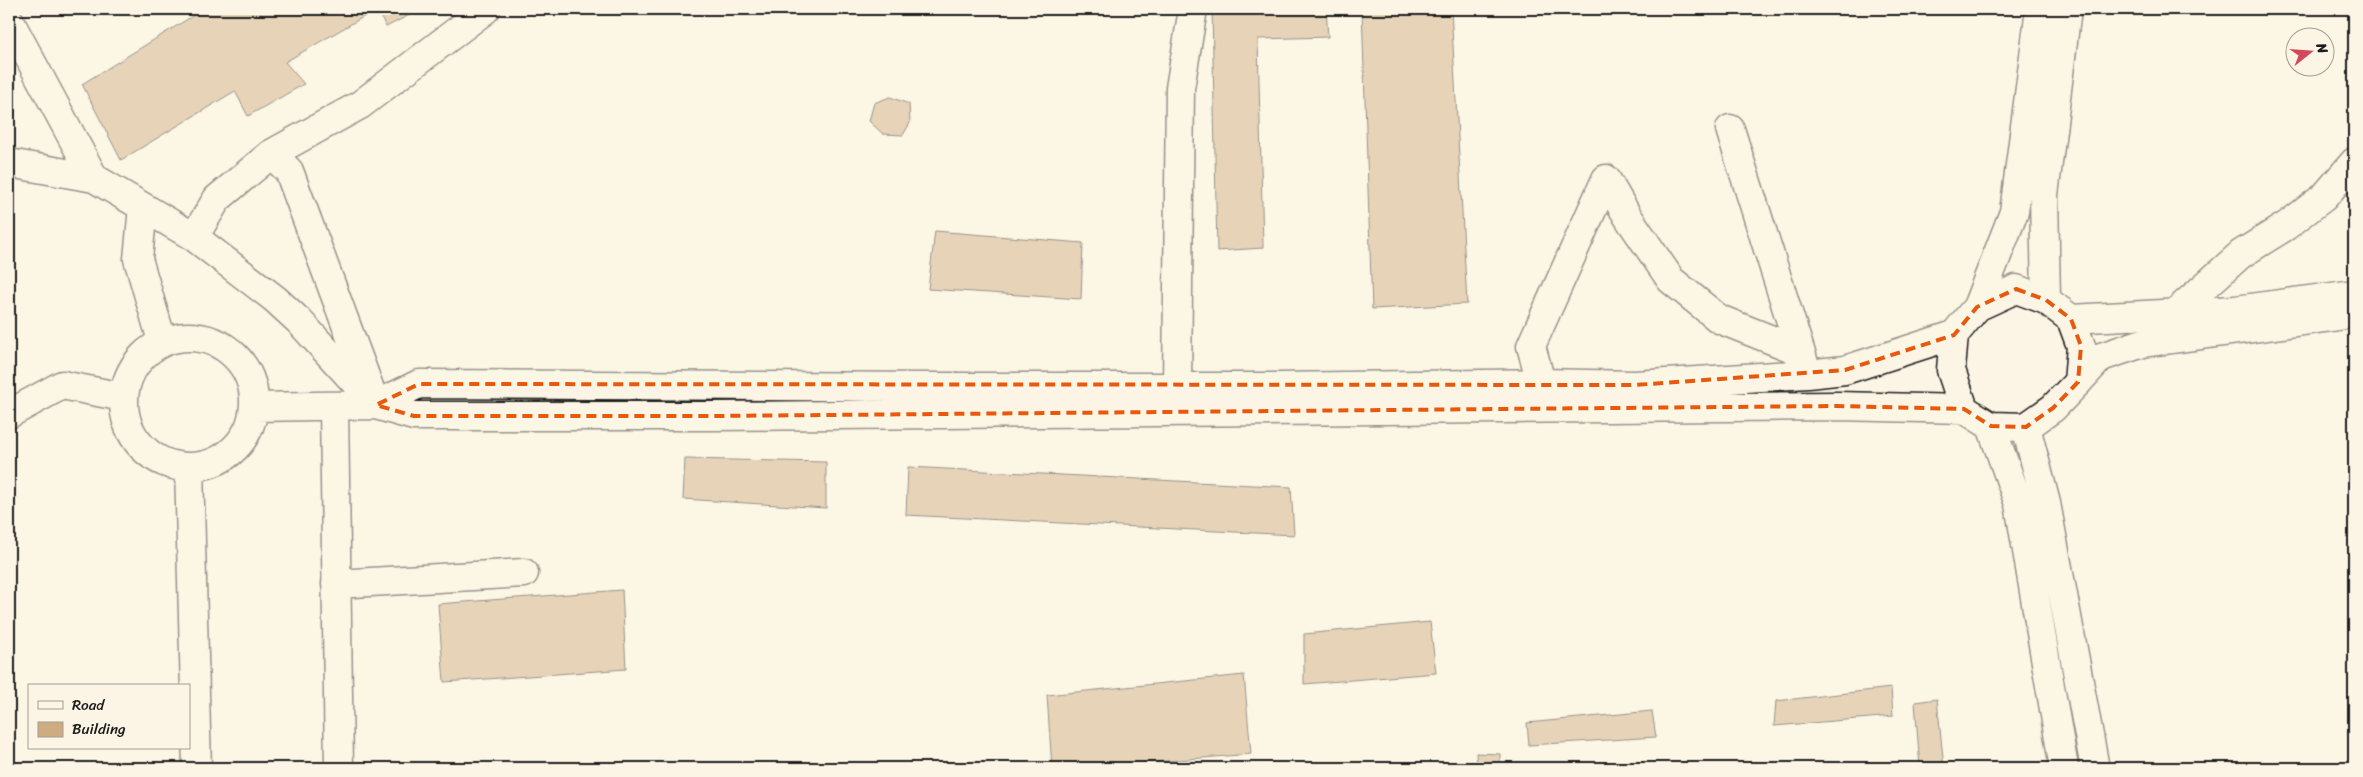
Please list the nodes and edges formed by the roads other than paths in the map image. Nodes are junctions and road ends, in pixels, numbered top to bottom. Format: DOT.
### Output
graph roads {
  1 [pos="486,9"];
  2 [pos="1193,9"];
  3 [pos="2040,9"];
  4 [pos="2067,9"];
  5 [pos="13,42"];
  6 [pos="1730,129"];
  7 [pos="271,154"];
  8 [pos="2354,162"];
  9 [pos="9,163"];
  10 [pos="94,178"];
  11 [pos="143,207"];
  12 [pos="194,237"];
  13 [pos="2354,294"];
  14 [pos="2046,300"];
  15 [pos="1977,307"];
  16 [pos="2174,314"];
  17 [pos="2354,314"];
  18 [pos="2071,319"];
  19 [pos="1954,335"];
  20 [pos="162,341"];
  21 [pos="1804,362"];
  22 [pos="2078,382"];
  23 [pos="1542,384"];
  24 [pos="1177,387"];
  25 [pos="123,397"];
  26 [pos="376,405"];
  27 [pos="334,406"];
  28 [pos="254,407"];
  29 [pos="1964,409"];
  30 [pos="1549,410"];
  31 [pos="9,414"];
  32 [pos="1991,426"];
  33 [pos="2026,427"];
  34 [pos="189,467"];
  35 [pos="524,573"];
  36 [pos="336,584"];
  37 [pos="197,768"];
  38 [pos="339,768"];
  39 [pos="2064,768"];
  40 [pos="2095,768"];
  1 -- 7 [label="street"];
  2 -- 24 [label="street"];
  3 -- 15 [label="street"];
  4 -- 14 [label="street"];
  5 -- 10 [label="street"];
  6 -- 21 [label="street"];
  7 -- 12 [label="street"];
  7 -- 26 [label="street"];
  8 -- 16 [label="street"];
  9 -- 10 [label="street"];
  10 -- 11 [label="street"];
  11 -- 12 [label="street"];
  11 -- 20 [label="street"];
  12 -- 26 [label="street"];
  13 -- 16 [label="street"];
  14 -- 15 [label="street"];
  14 -- 18 [label="street"];
  15 -- 19 [label="street"];
  16 -- 18 [label="street"];
  17 -- 22 [label="street"];
  18 -- 22 [label="street"];
  19 -- 21 [label="street"];
  19 -- 29 [label="street"];
  20 -- 25 [label="street"];
  20 -- 28 [label="street"];
  21 -- 23 [label="street"];
  21 -- 23 [label="street"];
  22 -- 33 [label="street"];
  23 -- 24 [label="street"];
  23 -- 30 [label="street"];
  24 -- 26 [label="street"];
  25 -- 31 [label="street"];
  25 -- 34 [label="street"];
  26 -- 27 [label="street"];
  26 -- 30 [label="street"];
  27 -- 28 [label="street"];
  27 -- 36 [label="street"];
  28 -- 34 [label="street"];
  29 -- 30 [label="street"];
  29 -- 32 [label="street"];
  32 -- 33 [label="street"];
  32 -- 39 [label="street"];
  33 -- 40 [label="street"];
  34 -- 37 [label="street"];
  35 -- 36 [label="street"];
  36 -- 38 [label="street"];
}
